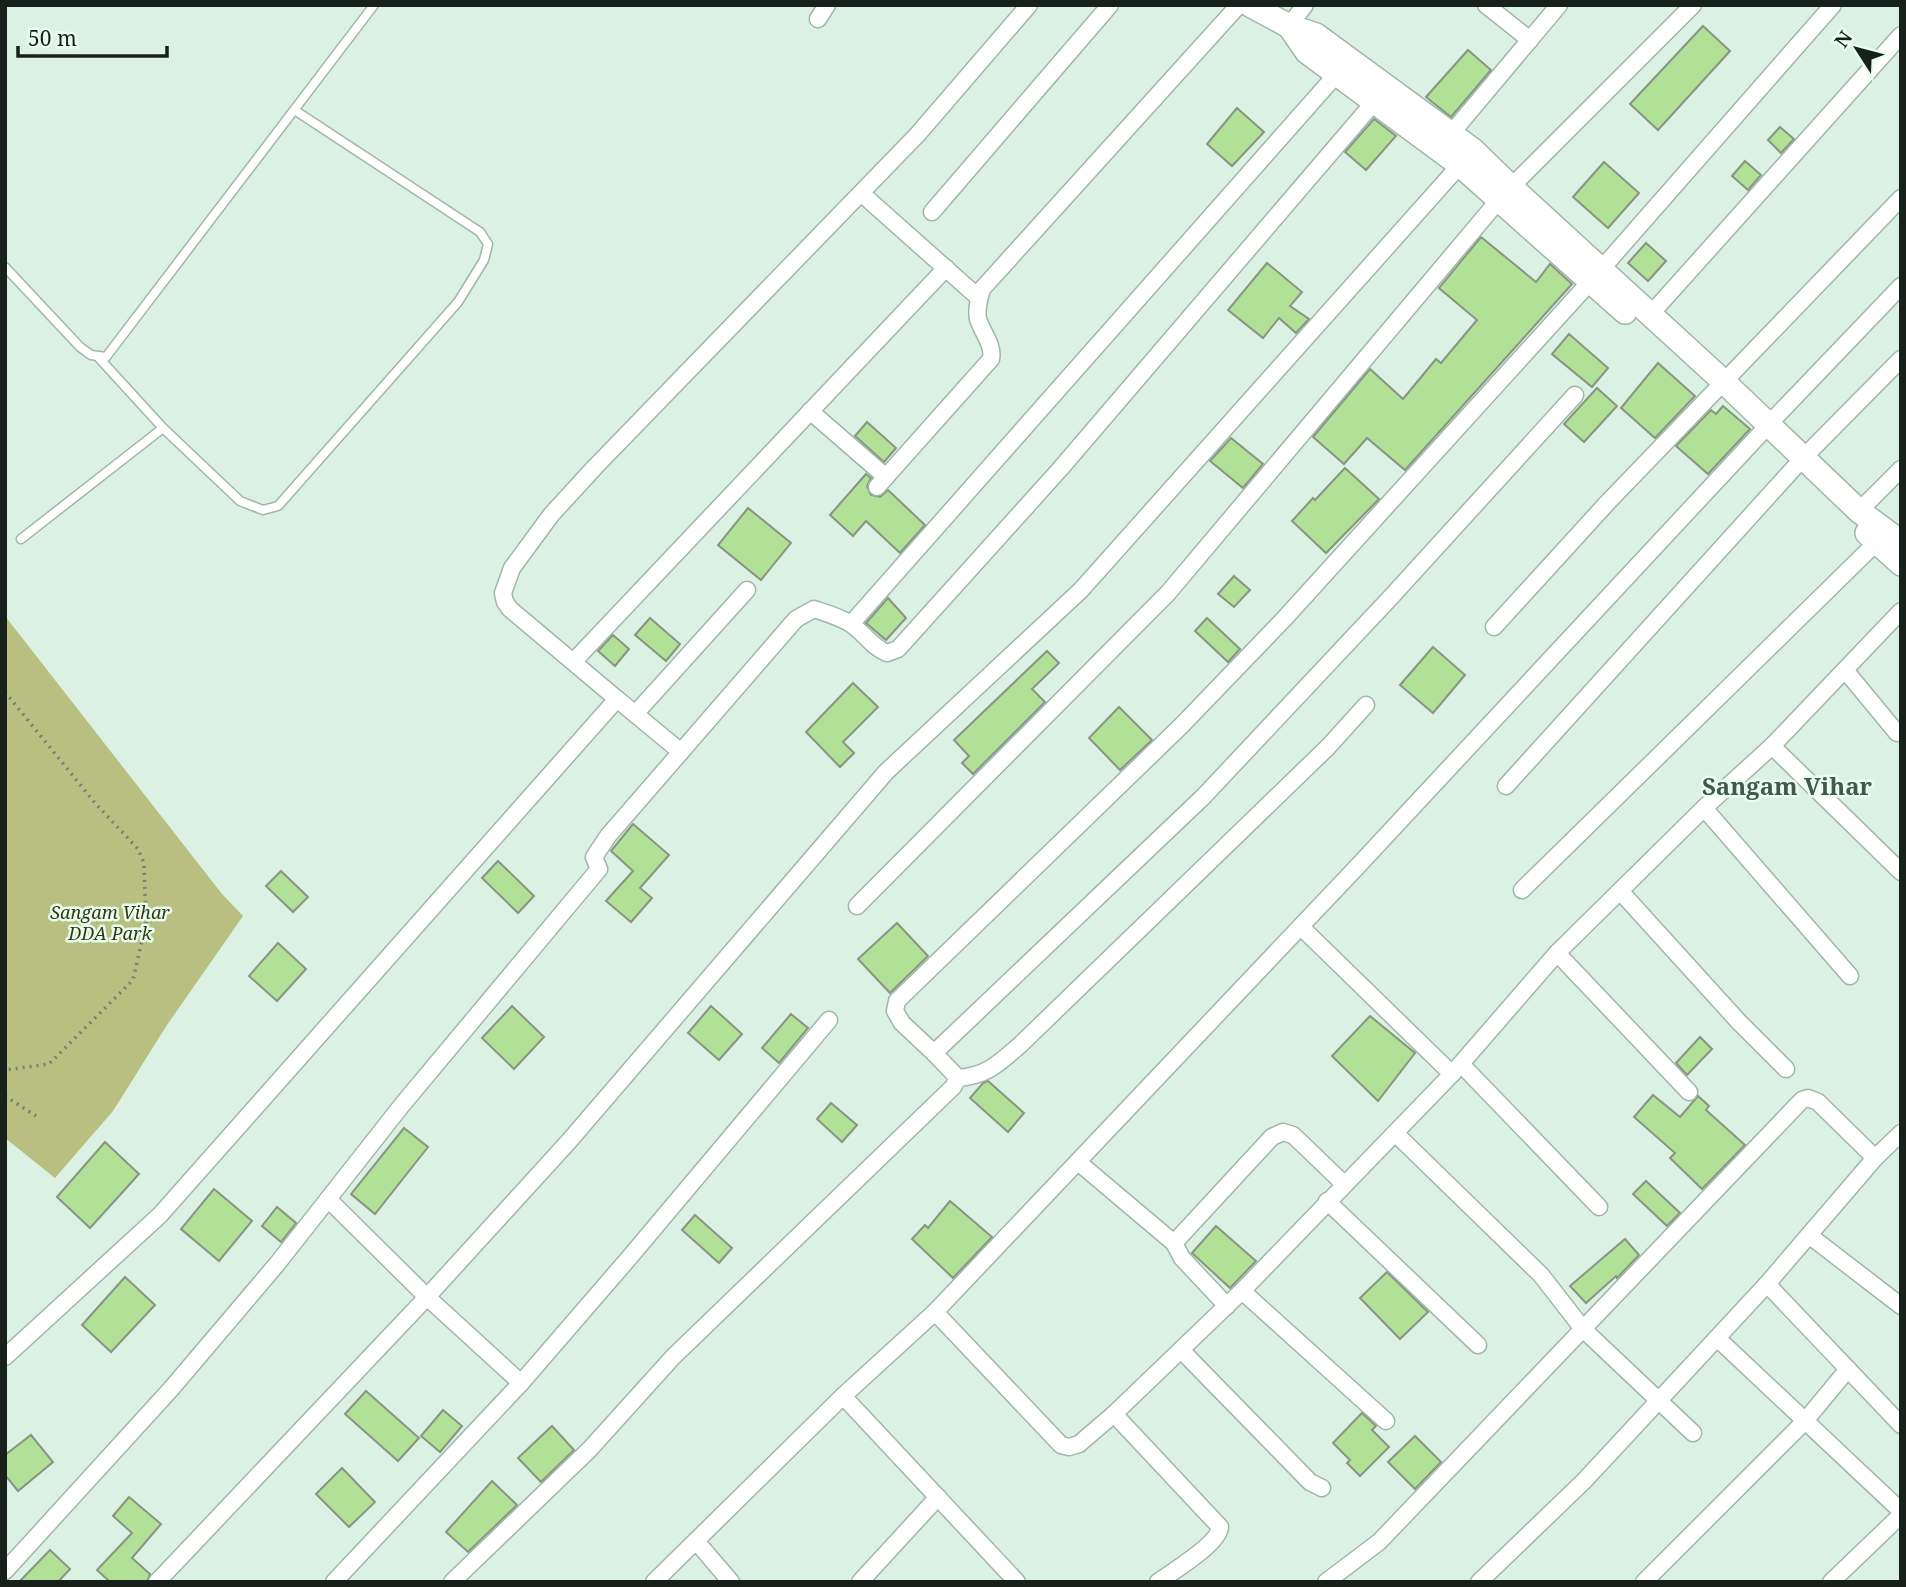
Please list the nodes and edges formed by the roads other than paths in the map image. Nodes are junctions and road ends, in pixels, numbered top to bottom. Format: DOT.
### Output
graph roads {
  1 [pos="374,5"];
  2 [pos="1029,5"];
  3 [pos="1110,5"];
  4 [pos="1239,5"];
  5 [pos="1250,5"];
  6 [pos="1305,5"];
  7 [pos="1486,5"];
  8 [pos="1559,5"];
  9 [pos="1693,5"];
  10 [pos="1833,5"];
  11 [pos="1289,26"];
  12 [pos="1901,35"];
  13 [pos="1530,40"];
  14 [pos="1342,68"];
  15 [pos="1381,94"];
  16 [pos="296,111"];
  17 [pos="1450,135"];
  18 [pos="1460,165"];
  19 [pos="861,193"];
  20 [pos="1504,194"];
  21 [pos="1901,198"];
  22 [pos="932,212"];
  23 [pos="5,267"];
  24 [pos="946,268"];
  25 [pos="1595,276"];
  26 [pos="1901,286"];
  27 [pos="979,298"];
  28 [pos="1650,315"];
  29 [pos="99,358"];
  30 [pos="1901,359"];
  31 [pos="1719,386"];
  32 [pos="1575,395"];
  33 [pos="810,411"];
  34 [pos="163,428"];
  35 [pos="1764,429"];
  36 [pos="1798,463"];
  37 [pos="1901,469"];
  38 [pos="1859,511"];
  39 [pos="1888,538"];
  40 [pos="21,539"];
  41 [pos="1901,564"];
  42 [pos="747,590"];
  43 [pos="1901,611"];
  44 [pos="851,624"];
  45 [pos="1494,627"];
  46 [pos="574,661"];
  47 [pos="1845,670"];
  48 [pos="617,699"];
  49 [pos="1366,705"];
  50 [pos="636,713"];
  51 [pos="1898,733"];
  52 [pos="1772,746"];
  53 [pos="681,752"];
  54 [pos="1506,786"];
  55 [pos="1704,808"];
  56 [pos="1901,872"];
  57 [pos="1522,890"];
  58 [pos="1620,891"];
  59 [pos="857,906"];
  60 [pos="1301,927"];
  61 [pos="1558,953"];
  62 [pos="1850,976"];
  63 [pos="829,1020"];
  64 [pos="934,1053"];
  65 [pos="1457,1069"];
  66 [pos="1786,1069"];
  67 [pos="958,1078"];
  68 [pos="1689,1092"];
  69 [pos="1901,1133"];
  70 [pos="1396,1134"];
  71 [pos="1875,1158"];
  72 [pos="1078,1162"];
  73 [pos="1344,1184"];
  74 [pos="328,1199"];
  75 [pos="1327,1201"];
  76 [pos="1599,1207"];
  77 [pos="1810,1236"];
  78 [pos="1174,1243"];
  79 [pos="1766,1284"];
  80 [pos="1242,1291"];
  81 [pos="427,1297"];
  82 [pos="1227,1306"];
  83 [pos="1901,1306"];
  84 [pos="935,1312"];
  85 [pos="1583,1329"];
  86 [pos="1717,1338"];
  87 [pos="1478,1345"];
  88 [pos="1181,1350"];
  89 [pos="5,1357"];
  90 [pos="1848,1369"];
  91 [pos="521,1382"];
  92 [pos="843,1396"];
  93 [pos="1660,1400"];
  94 [pos="1114,1414"];
  95 [pos="1805,1421"];
  96 [pos="1386,1422"];
  97 [pos="1901,1425"];
  98 [pos="1693,1433"];
  99 [pos="1322,1488"];
  100 [pos="937,1497"];
  101 [pos="1901,1513"];
  102 [pos="696,1541"];
  103 [pos="5,1571"];
  104 [pos="1497,1576"];
  105 [pos="157,1582"];
  106 [pos="334,1582"];
  107 [pos="453,1582"];
  108 [pos="654,1582"];
  109 [pos="731,1582"];
  110 [pos="860,1582"];
  111 [pos="1017,1582"];
  112 [pos="1158,1582"];
  113 [pos="1326,1582"];
  114 [pos="1479,1582"];
  115 [pos="1644,1582"];
  116 [pos="1831,1582"];
  1 -- 16 [label="lane"];
  2 -- 19 [label="street"];
  3 -- 22 [label="street"];
  4 -- 27 [label="street"];
  5 -- 11 [label="street"];
  6 -- 11 [label="street"];
  7 -- 13 [label="street"];
  8 -- 13 [label="street"];
  9 -- 20 [label="street"];
  10 -- 25 [label="street"];
  11 -- 14 [label="street"];
  12 -- 28 [label="street"];
  13 -- 17 [label="street"];
  14 -- 15 [label="street"];
  14 -- 44 [label="street"];
  15 -- 17 [label="street"];
  15 -- 18 [label="street"];
  15 -- 44 [label="street"];
  16 -- 29 [label="lane"];
  16 -- 34 [label="lane"];
  17 -- 20 [label="street"];
  18 -- 20 [label="street"];
  18 -- 81 [label="street"];
  19 -- 24 [label="street"];
  19 -- 46 [label="street"];
  20 -- 25 [label="street"];
  20 -- 59 [label="street"];
  21 -- 31 [label="street"];
  23 -- 29 [label="lane"];
  24 -- 27 [label="street"];
  24 -- 33 [label="street"];
  25 -- 28 [label="street"];
  25 -- 31 [label="street"];
  25 -- 64 [label="street"];
  26 -- 35 [label="street"];
  27 -- 33 [label="street"];
  28 -- 31 [label="street"];
  29 -- 34 [label="lane"];
  30 -- 36 [label="street"];
  31 -- 35 [label="street"];
  31 -- 45 [label="street"];
  32 -- 64 [label="street"];
  33 -- 46 [label="street"];
  34 -- 40 [label="lane"];
  35 -- 36 [label="street"];
  35 -- 60 [label="street"];
  36 -- 38 [label="street"];
  36 -- 39 [label="street"];
  36 -- 54 [label="street"];
  37 -- 38 [label="street"];
  38 -- 39 [label="street"];
  39 -- 41 [label="street"];
  39 -- 57 [label="street"];
  42 -- 50 [label="street"];
  43 -- 47 [label="street"];
  44 -- 53 [label="street"];
  46 -- 48 [label="street"];
  47 -- 51 [label="street"];
  47 -- 52 [label="street"];
  48 -- 50 [label="street"];
  48 -- 89 [label="street"];
  49 -- 67 [label="street"];
  50 -- 53 [label="street"];
  52 -- 55 [label="street"];
  52 -- 56 [label="street"];
  53 -- 74 [label="street"];
  55 -- 58 [label="street"];
  55 -- 62 [label="street"];
  58 -- 61 [label="street"];
  58 -- 66 [label="street"];
  60 -- 65 [label="street"];
  60 -- 72 [label="street"];
  61 -- 65 [label="street"];
  61 -- 68 [label="street"];
  63 -- 91 [label="street"];
  64 -- 67 [label="street"];
  65 -- 70 [label="street"];
  65 -- 76 [label="street"];
  67 -- 107 [label="street"];
  69 -- 71 [label="street"];
  70 -- 73 [label="street"];
  70 -- 85 [label="street"];
  71 -- 77 [label="street"];
  71 -- 85 [label="street"];
  72 -- 78 [label="street"];
  72 -- 84 [label="street"];
  73 -- 75 [label="street"];
  73 -- 78 [label="street"];
  74 -- 81 [label="street"];
  74 -- 103 [label="street"];
  75 -- 80 [label="street"];
  75 -- 87 [label="street"];
  77 -- 79 [label="street"];
  77 -- 83 [label="street"];
  78 -- 82 [label="street"];
  79 -- 86 [label="street"];
  79 -- 90 [label="street"];
  80 -- 82 [label="street"];
  80 -- 96 [label="street"];
  81 -- 91 [label="street"];
  81 -- 105 [label="street"];
  82 -- 88 [label="street"];
  84 -- 92 [label="street"];
  84 -- 94 [label="street"];
  85 -- 93 [label="street"];
  85 -- 113 [label="street"];
  86 -- 93 [label="street"];
  86 -- 95 [label="street"];
  88 -- 94 [label="street"];
  88 -- 99 [label="street"];
  90 -- 95 [label="street"];
  90 -- 97 [label="street"];
  91 -- 106 [label="street"];
  92 -- 100 [label="street"];
  92 -- 102 [label="street"];
  93 -- 98 [label="street"];
  93 -- 104 [label="street"];
  94 -- 112 [label="street"];
  95 -- 101 [label="street"];
  95 -- 115 [label="street"];
  100 -- 110 [label="street"];
  100 -- 111 [label="street"];
  101 -- 116 [label="street"];
  102 -- 108 [label="street"];
  102 -- 109 [label="street"];
  104 -- 114 [label="street"];
}
